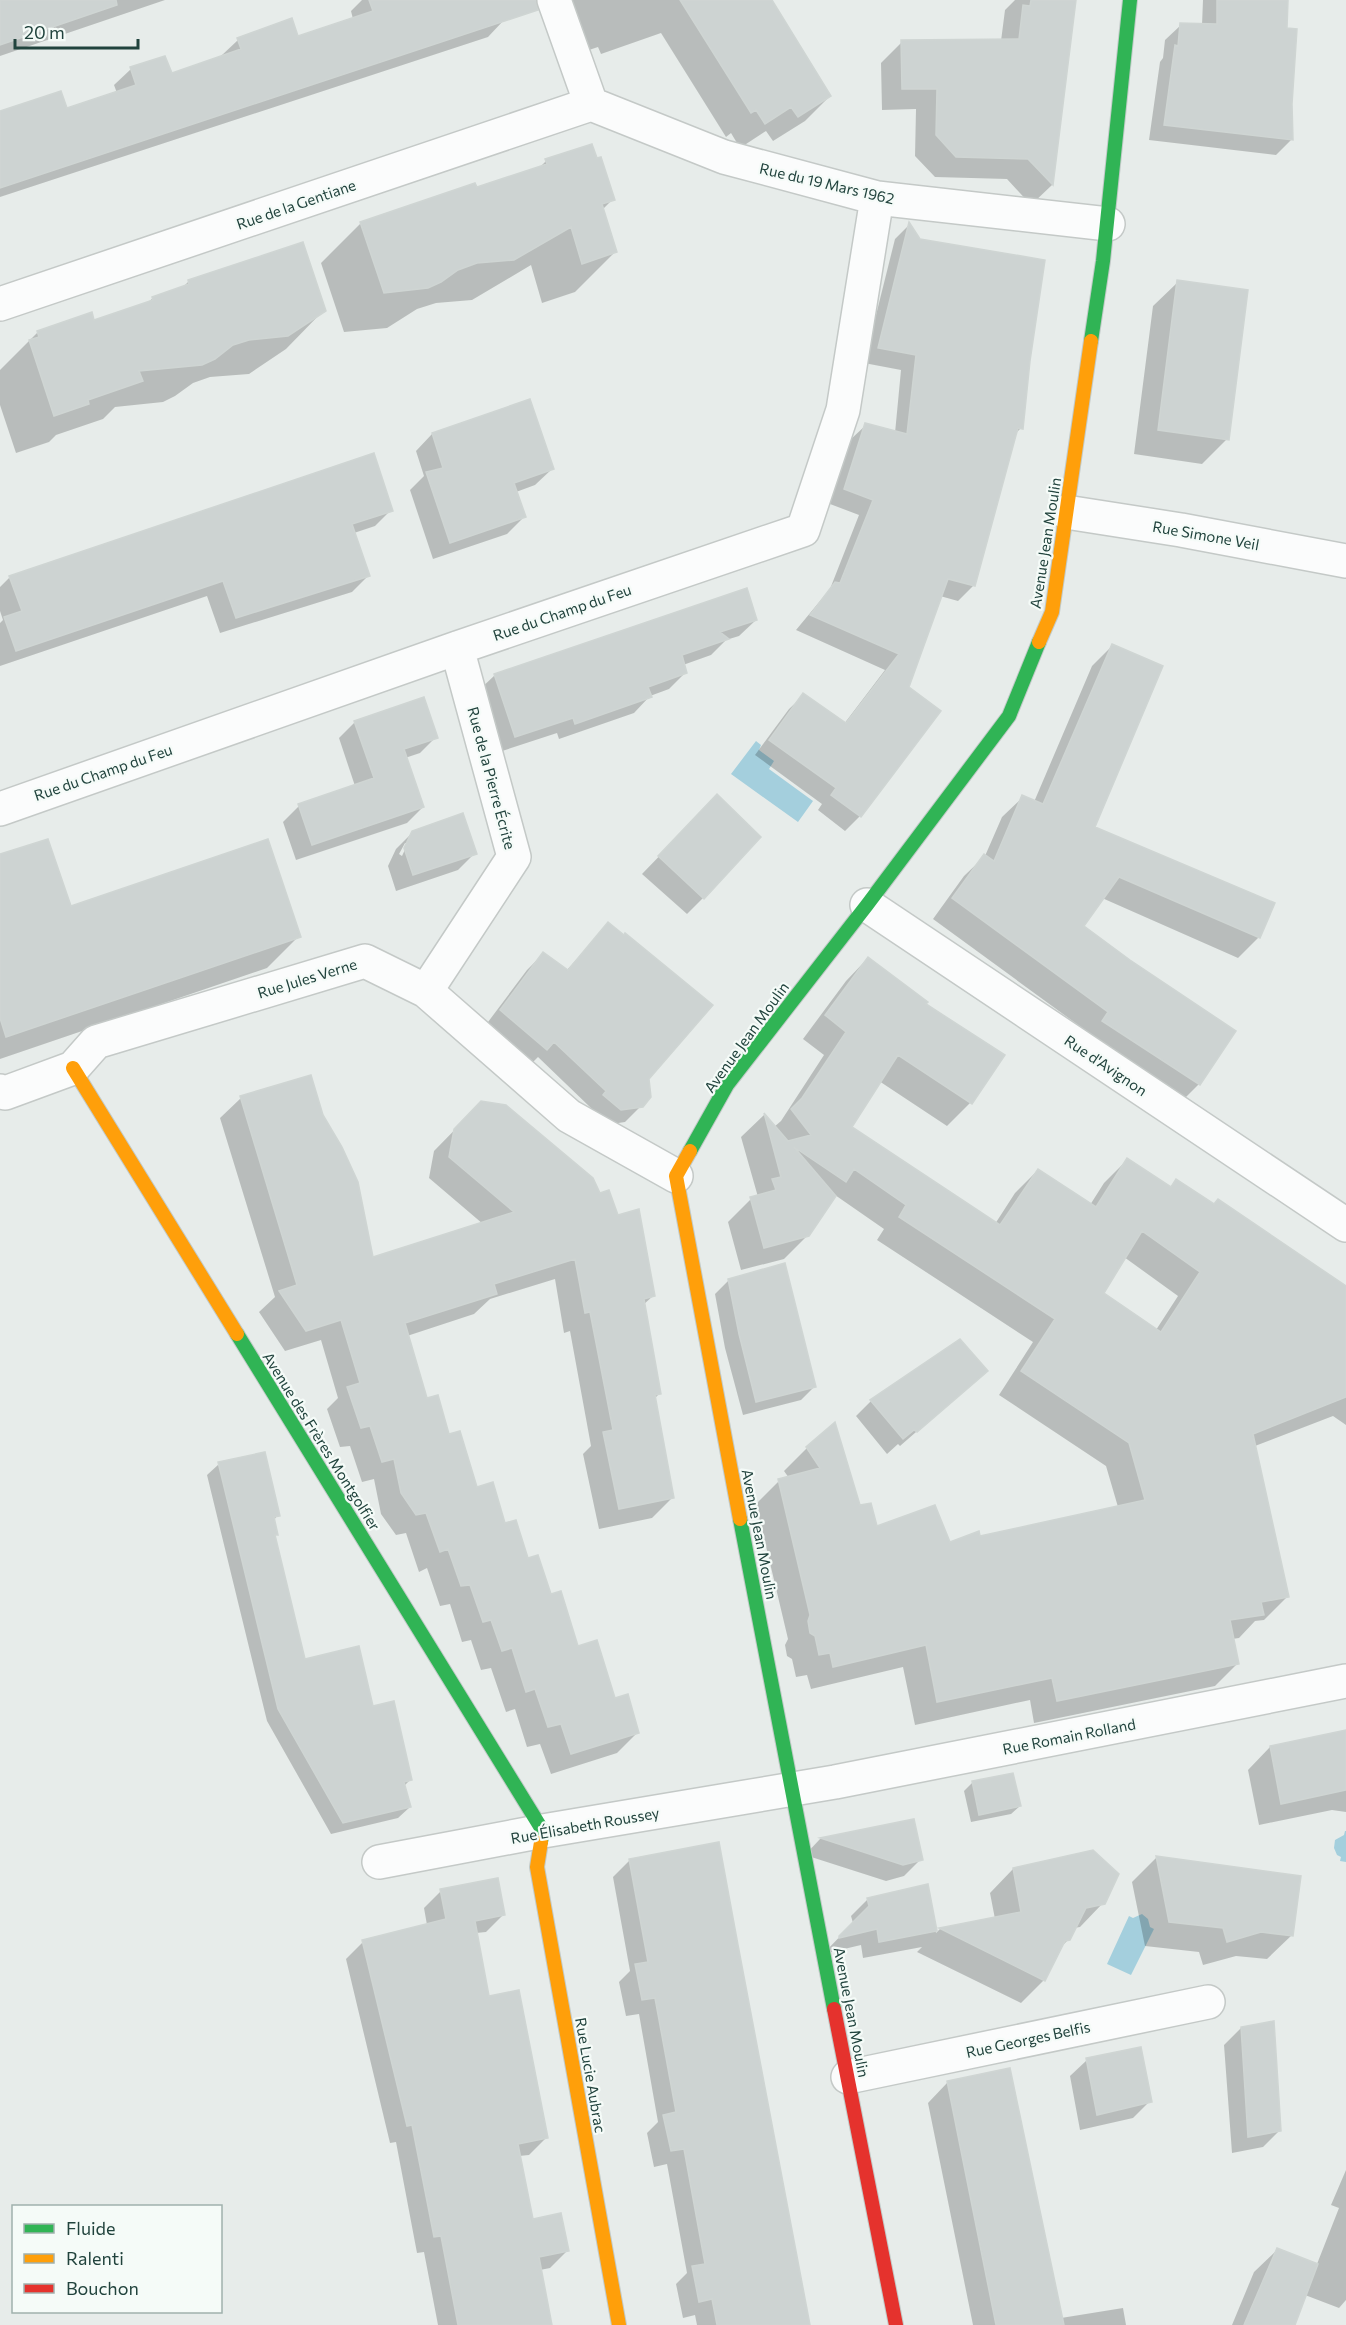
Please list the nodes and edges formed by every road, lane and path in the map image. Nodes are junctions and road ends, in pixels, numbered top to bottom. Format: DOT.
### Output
graph roads {
  1 [pos="554,0"];
  2 [pos="1130,0"];
  3 [pos="591,104"];
  4 [pos="877,198"];
  5 [pos="1108,224"];
  6 [pos="0,304"];
  7 [pos="1066,512"];
  8 [pos="1346,561"];
  9 [pos="457,648"];
  10 [pos="0,809"];
  11 [pos="867,905"];
  12 [pos="426,991"];
  13 [pos="73,1068"];
  14 [pos="0,1091"];
  15 [pos="676,1176"];
  16 [pos="1346,1225"];
  17 [pos="1346,1680"];
  18 [pos="791,1790"];
  19 [pos="543,1831"];
  20 [pos="379,1862"];
  21 [pos="1208,2002"];
  22 [pos="848,2077"];
  23 [pos="619,2325"];
  24 [pos="896,2325"];
  1 -- 3 [label="street"];
  2 -- 5 [label="main road, Avenue Jean Moulin"];
  3 -- 4 [label="street, Rue du 19 Mars 1962"];
  3 -- 6 [label="street, Rue de la Gentiane"];
  4 -- 5 [label="street, Rue du 19 Mars 1962"];
  4 -- 9 [label="street, Rue du Champ du Feu"];
  5 -- 7 [label="main road, Avenue Jean Moulin"];
  7 -- 8 [label="street, Rue Simone Veil"];
  7 -- 11 [label="main road, Avenue Jean Moulin"];
  9 -- 10 [label="street, Rue du Champ du Feu"];
  9 -- 12 [label="street, Rue de la Pierre Écrite"];
  11 -- 15 [label="main road, Avenue Jean Moulin"];
  11 -- 16 [label="street, Rue d'Avignon"];
  12 -- 13 [label="street, Rue Jules Verne"];
  12 -- 15 [label="street, Rue Jules Verne"];
  13 -- 14 [label="street, Rue Jules Verne"];
  13 -- 19 [label="main road, Avenue des Frères Montgolfier"];
  15 -- 18 [label="main road, Avenue Jean Moulin"];
  17 -- 18 [label="street, Rue Romain Rolland"];
  18 -- 19 [label="street, Rue Élisabeth Roussey"];
  18 -- 22 [label="main road, Avenue Jean Moulin"];
  19 -- 20 [label="street, Rue Élisabeth Roussey"];
  19 -- 23 [label="main road, Rue Lucie Aubrac"];
  21 -- 22 [label="street, Rue Georges Belfis"];
  22 -- 24 [label="main road, Avenue Jean Moulin"];
}
